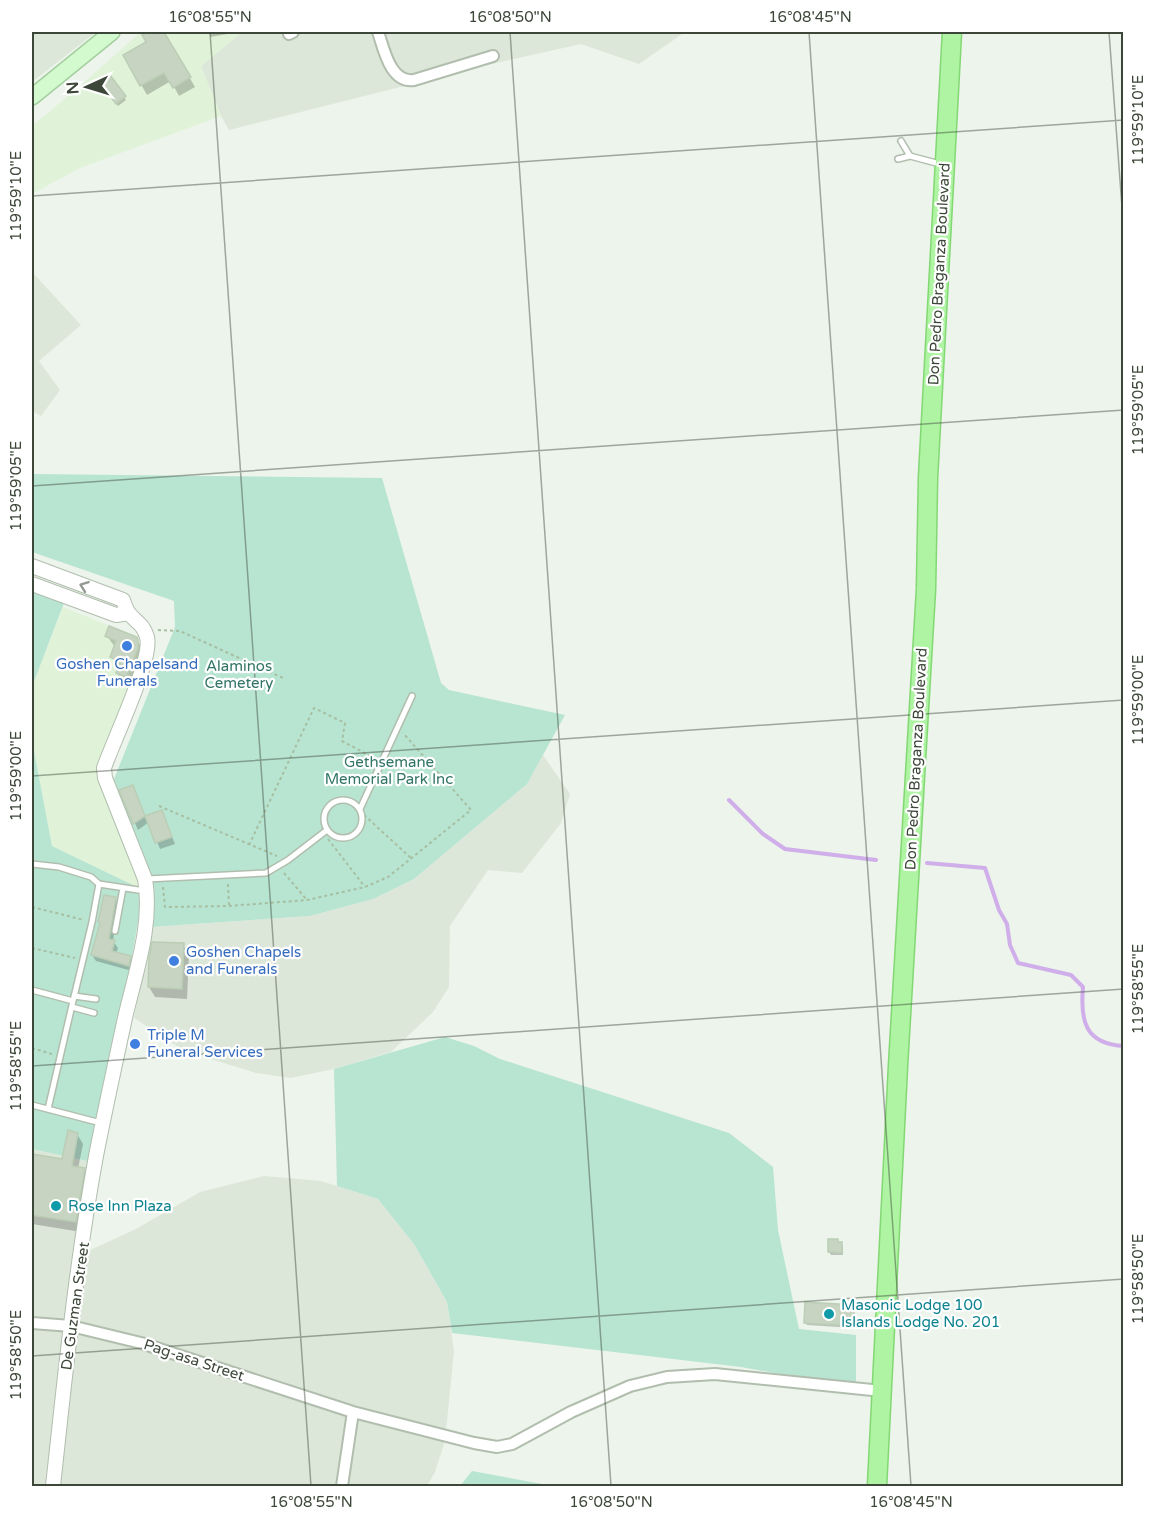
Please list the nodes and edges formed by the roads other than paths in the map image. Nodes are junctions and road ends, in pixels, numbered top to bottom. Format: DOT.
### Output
graph roads {
  1 [pos="112,32"];
  2 [pos="378,32"];
  3 [pos="952,32"];
  4 [pos="493,56"];
  5 [pos="32,98"];
  6 [pos="902,141"];
  7 [pos="910,156"];
  8 [pos="898,159"];
  9 [pos="945,165"];
  10 [pos="32,566"];
  11 [pos="32,584"];
  12 [pos="122,614"];
  13 [pos="412,696"];
  14 [pos="361,811"];
  15 [pos="325,831"];
  16 [pos="32,864"];
  17 [pos="99,884"];
  18 [pos="146,885"];
  19 [pos="123,888"];
  20 [pos="115,931"];
  21 [pos="32,990"];
  22 [pos="96,999"];
  23 [pos="73,1001"];
  24 [pos="94,1013"];
  25 [pos="32,1105"];
  26 [pos="48,1109"];
  27 [pos="103,1123"];
  28 [pos="32,1323"];
  29 [pos="70,1326"];
  30 [pos="882,1391"];
  31 [pos="353,1412"];
  32 [pos="53,1486"];
  33 [pos="342,1486"];
  34 [pos="877,1486"];
  1 -- 5 [label="main road"];
  2 -- 4 [label="street"];
  3 -- 9 [label="main road, Don Pedro Braganza Boulevard"];
  6 -- 7 [label="lane"];
  7 -- 8 [label="lane"];
  7 -- 9 [label="lane"];
  9 -- 30 [label="main road, Don Pedro Braganza Boulevard"];
  12 -- 10 [label="street, one-way"];
  11 -- 12 [label="street"];
  12 -- 18 [label="street, De Guzman Street"];
  13 -- 14 [label="lane"];
  14 -- 15 [label="lane"];
  14 -- 15 [label="lane"];
  15 -- 18 [label="lane"];
  16 -- 17 [label="lane"];
  17 -- 19 [label="lane"];
  17 -- 23 [label="lane"];
  18 -- 19 [label="lane"];
  18 -- 27 [label="street, De Guzman Street"];
  19 -- 20 [label="lane"];
  21 -- 23 [label="lane"];
  22 -- 23 [label="lane"];
  23 -- 24 [label="lane"];
  23 -- 26 [label="lane"];
  25 -- 26 [label="lane"];
  26 -- 27 [label="lane"];
  27 -- 29 [label="street, De Guzman Street"];
  28 -- 29 [label="street, Pag-asa Street"];
  29 -- 31 [label="street, Pag-asa Street"];
  29 -- 32 [label="street, De Guzman Street"];
  30 -- 31 [label="street, Pag-asa Street"];
  30 -- 34 [label="main road, Don Pedro Braganza Boulevard"];
  31 -- 33 [label="street"];
}
